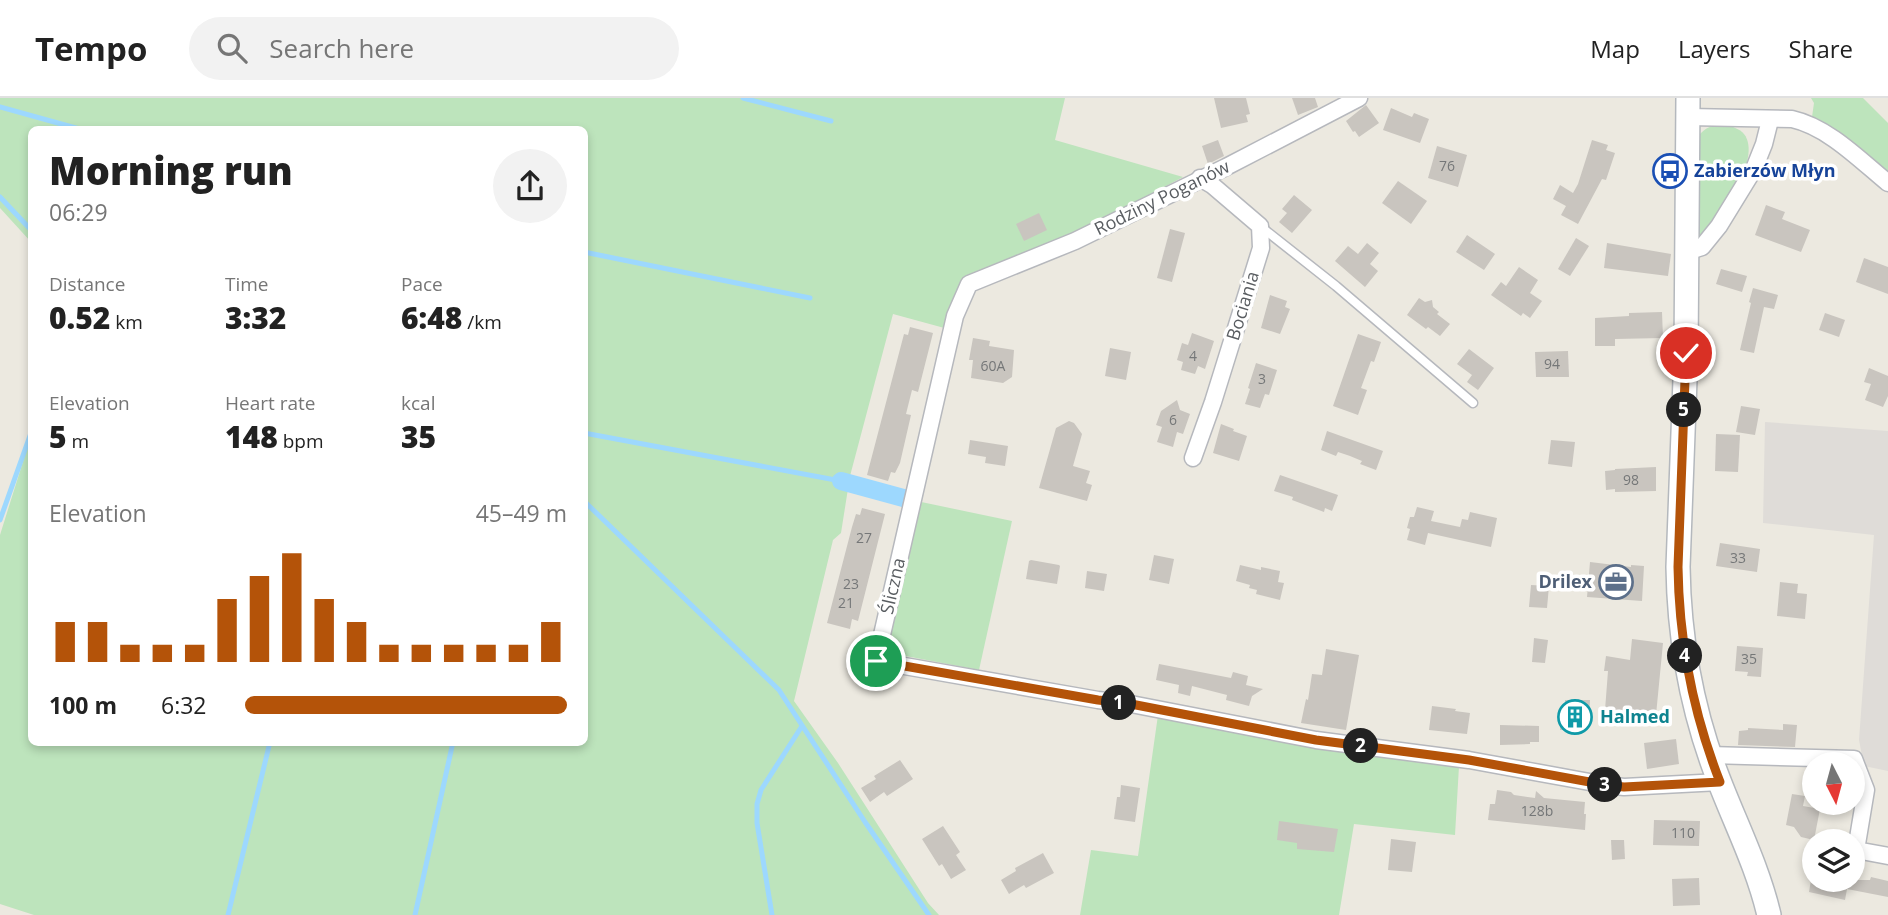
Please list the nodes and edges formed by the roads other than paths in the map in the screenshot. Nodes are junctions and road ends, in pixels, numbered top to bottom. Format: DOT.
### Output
graph roads {
  1 [pos="1359,98"];
  2 [pos="1688,107"];
  3 [pos="1770,120"];
  4 [pos="1200,178"];
  5 [pos="1888,183"];
  6 [pos="1260,226"];
  7 [pos="1686,252"];
  8 [pos="964,293"];
  9 [pos="1473,402"];
  10 [pos="1193,458"];
  11 [pos="1710,755"];
  12 [pos="1720,782"];
  13 [pos="1888,856"];
  14 [pos="1769,915"];
  1 -- 4 [label="street, Rodziny Poganów"];
  2 -- 3 [label="street"];
  2 -- 7 [label="street"];
  3 -- 5 [label="street"];
  3 -- 7 [label="street"];
  4 -- 6 [label="street"];
  4 -- 8 [label="street, Rodziny Poganów"];
  6 -- 9 [label="lane"];
  6 -- 10 [label="street, Bociania"];
  7 -- 11 [label="street"];
  8 -- 12 [label="street, Śliczna"];
  11 -- 12 [label="street"];
  11 -- 13 [label="street"];
  12 -- 14 [label="street"];
}
